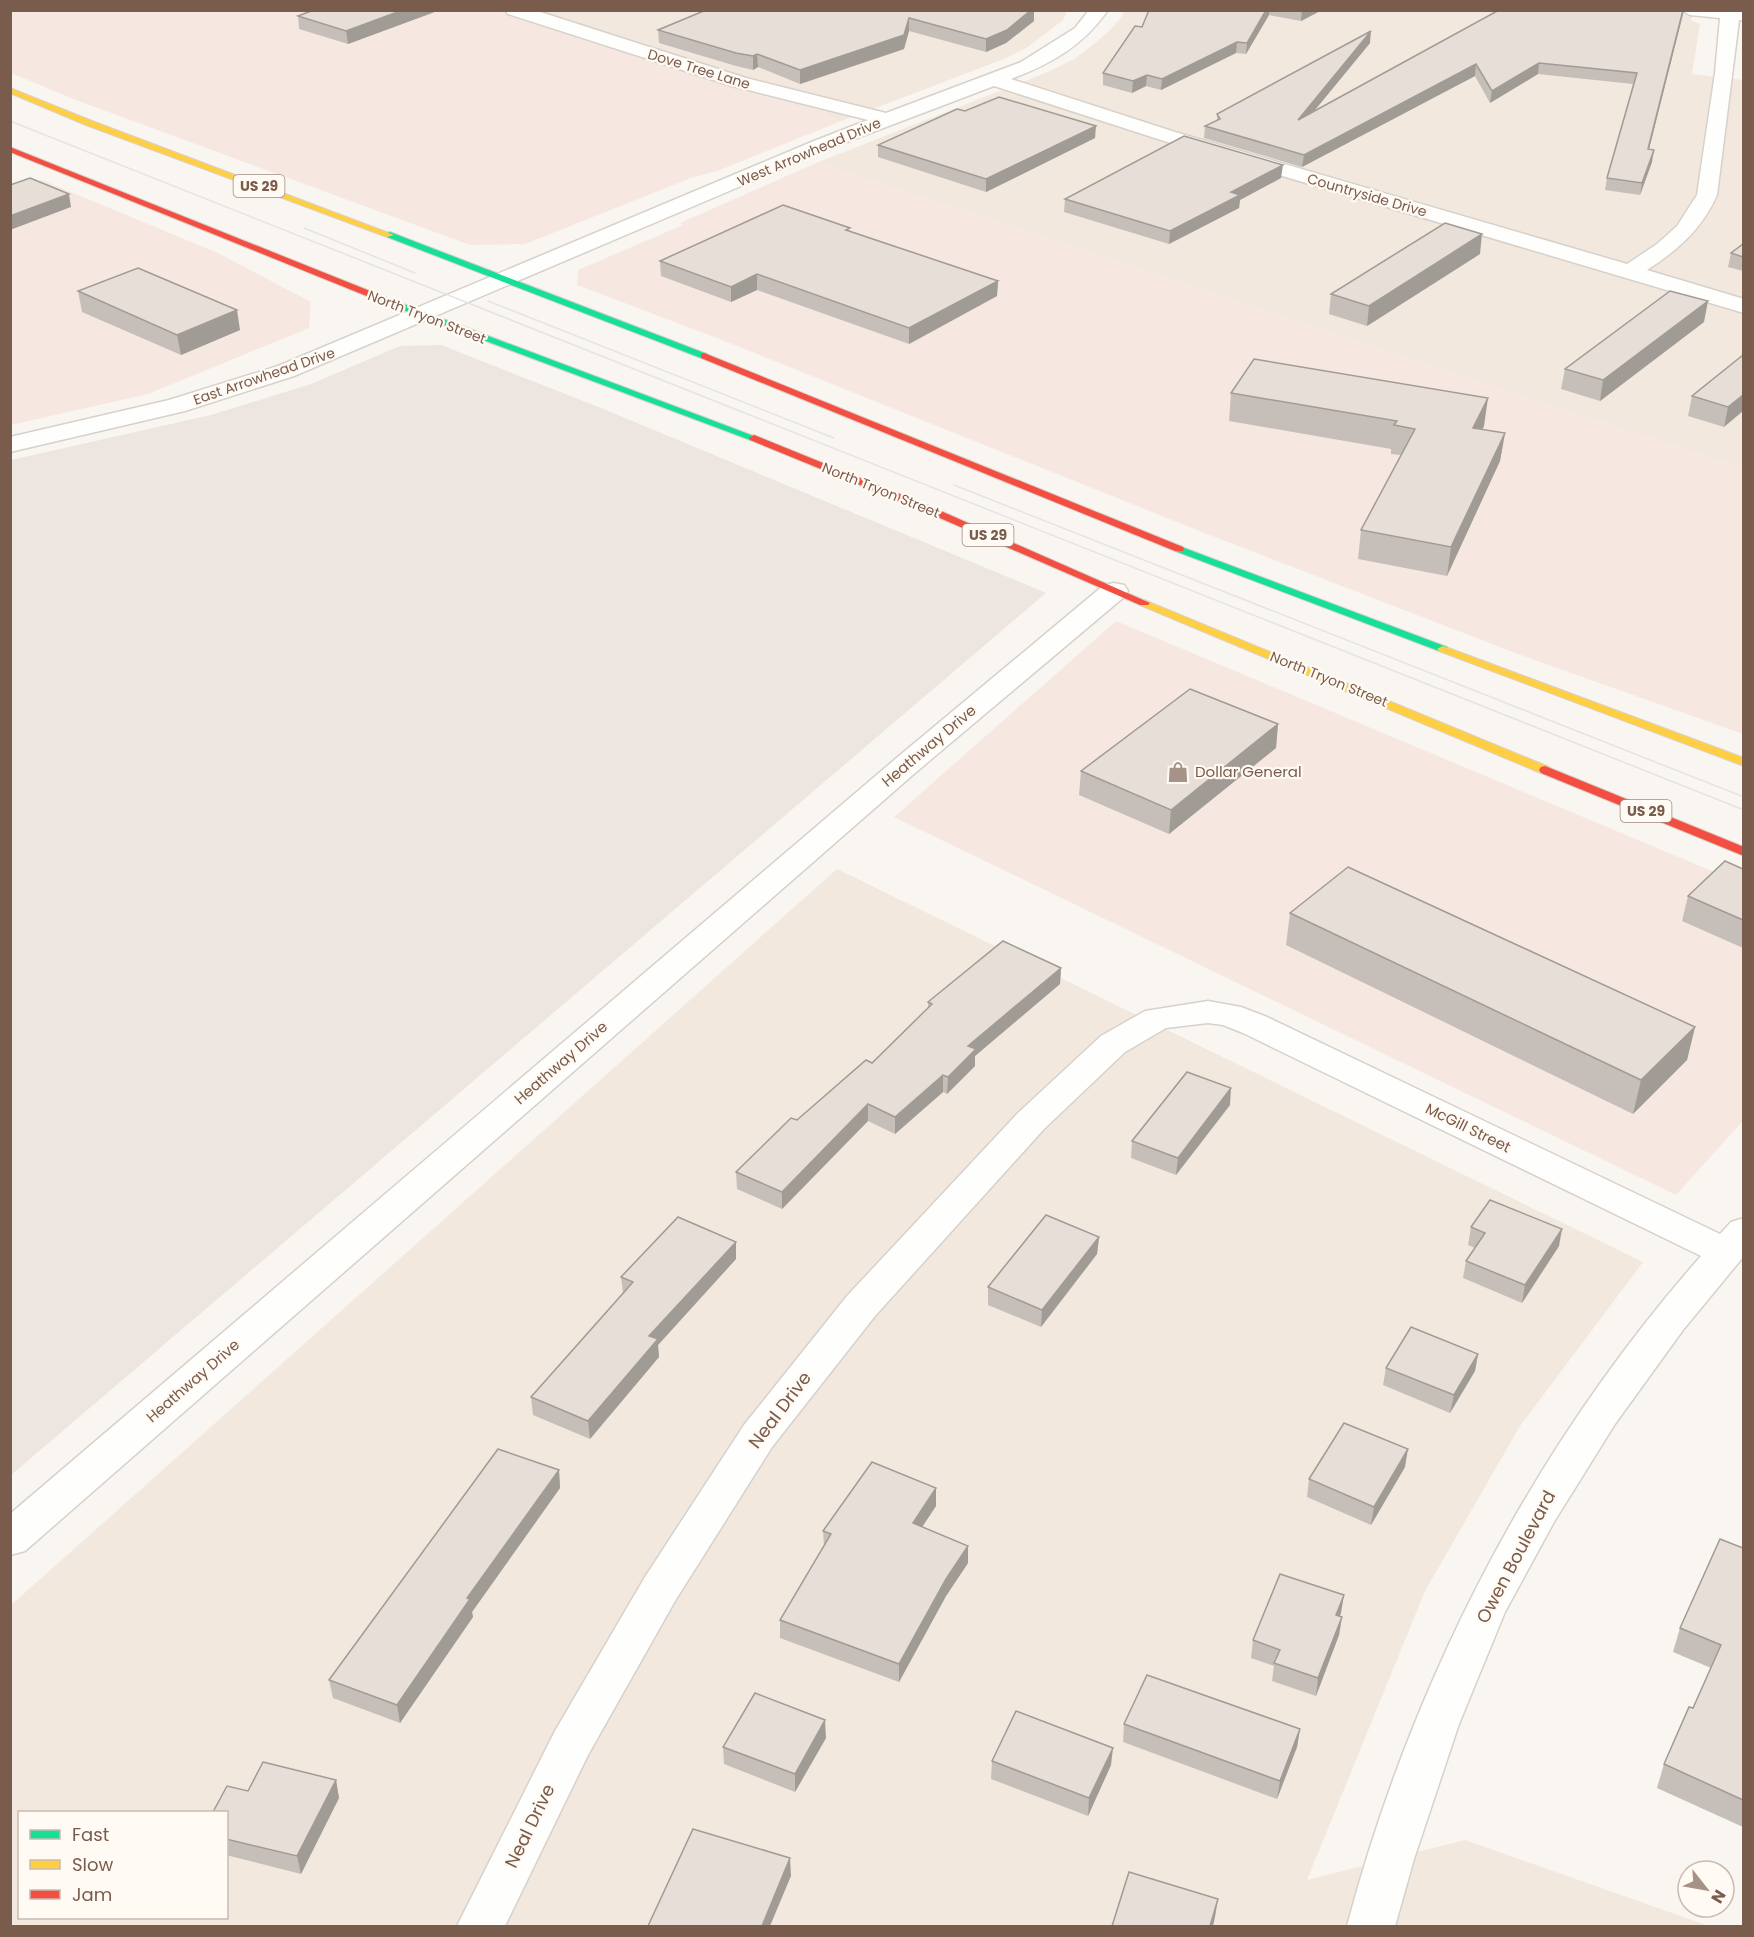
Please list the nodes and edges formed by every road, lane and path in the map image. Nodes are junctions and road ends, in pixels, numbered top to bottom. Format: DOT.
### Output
graph roads {
  1 [pos="513,10"];
  2 [pos="1098,10"];
  3 [pos="1690,10"];
  4 [pos="1737,15"];
  5 [pos="992,79"];
  6 [pos="10,90"];
  7 [pos="886,119"];
  8 [pos="10,148"];
  9 [pos="1630,272"];
  10 [pos="509,279"];
  11 [pos="1743,306"];
  12 [pos="421,315"];
  13 [pos="10,445"];
  14 [pos="1114,591"];
  15 [pos="1743,762"];
  16 [pos="1743,852"];
  17 [pos="1208,1012"];
  18 [pos="1734,1242"];
  19 [pos="10,1539"];
  20 [pos="482,1926"];
  21 [pos="1371,1926"];
  1 -- 7 [label="street, Dove Tree Lane"];
  2 -- 5 [label="street, West Arrowhead Drive"];
  3 -- 4 [label="street"];
  4 -- 9 [label="street"];
  5 -- 7 [label="street, West Arrowhead Drive"];
  5 -- 9 [label="street, Countryside Drive"];
  6 -- 10 [label="main road, US 29"];
  7 -- 10 [label="street, West Arrowhead Drive"];
  8 -- 12 [label="main road, North Tryon Street / US 29"];
  9 -- 11 [label="street, Countryside Drive"];
  10 -- 12 [label="street, East Arrowhead Drive"];
  10 -- 15 [label="main road, US 29"];
  12 -- 13 [label="street, East Arrowhead Drive"];
  12 -- 14 [label="main road, North Tryon Street / US 29"];
  14 -- 16 [label="main road, North Tryon Street / US 29"];
  14 -- 19 [label="street, Heathway Drive"];
  17 -- 18 [label="street, McGill Street"];
  17 -- 20 [label="street, Neal Drive"];
  18 -- 21 [label="street, Owen Boulevard"];
}
